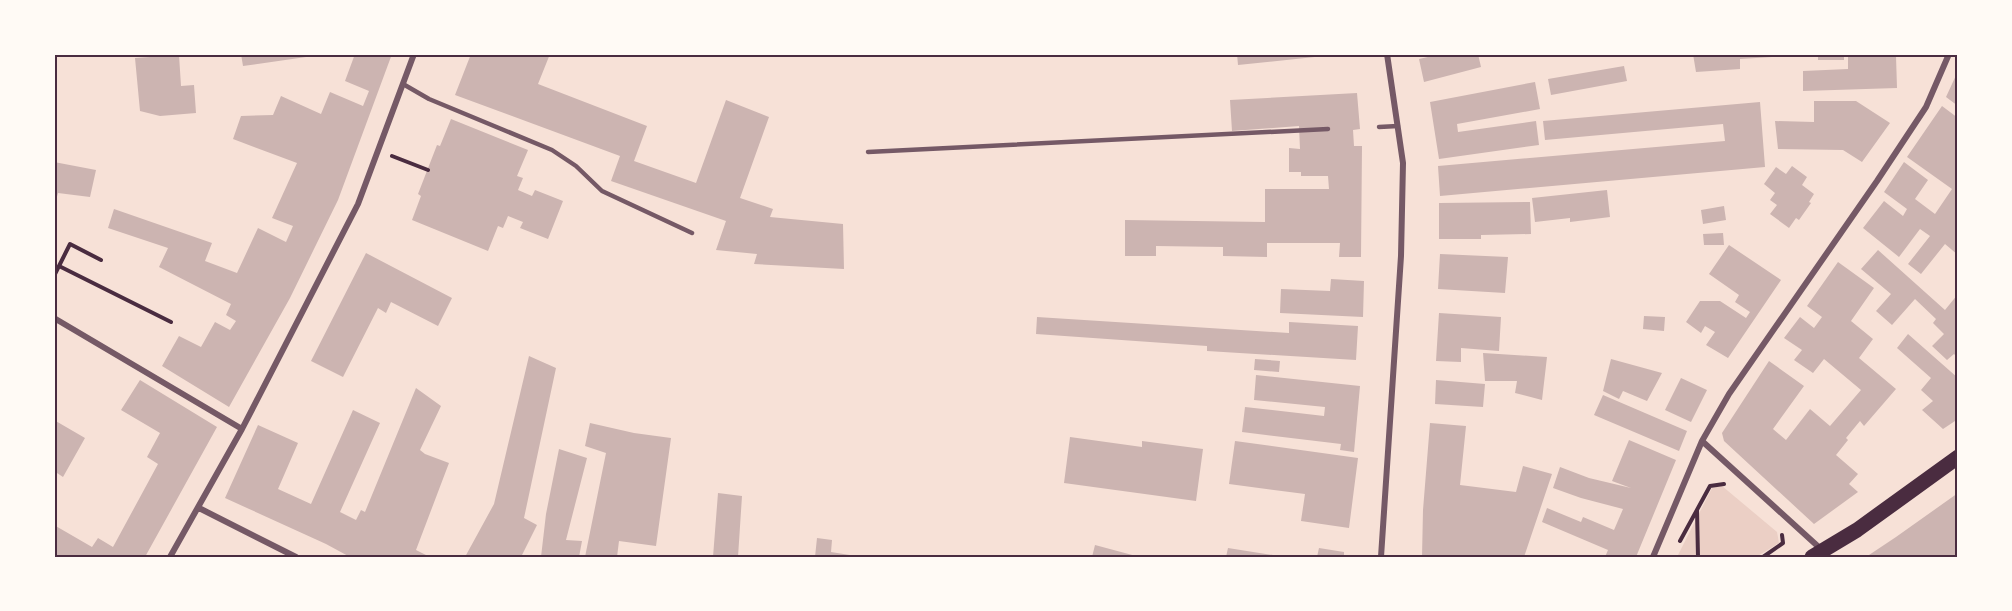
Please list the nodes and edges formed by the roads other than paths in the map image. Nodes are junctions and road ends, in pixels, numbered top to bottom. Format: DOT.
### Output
graph roads {
  1 [pos="414,54"];
  2 [pos="1386,54"];
  3 [pos="1949,54"];
  4 [pos="403,84"];
  5 [pos="1398,126"];
  6 [pos="1379,127"];
  7 [pos="1328,129"];
  8 [pos="868,152"];
  9 [pos="692,233"];
  10 [pos="54,318"];
  11 [pos="242,429"];
  12 [pos="1702,441"];
  13 [pos="1958,458"];
  14 [pos="199,508"];
  15 [pos="1818,554"];
  16 [pos="170,557"];
  17 [pos="296,557"];
  18 [pos="1381,557"];
  19 [pos="1653,557"];
  1 -- 4 [label="street"];
  2 -- 5 [label="street"];
  3 -- 12 [label="street"];
  4 -- 9 [label="lane"];
  4 -- 11 [label="street"];
  5 -- 6 [label="lane"];
  5 -- 18 [label="street"];
  7 -- 8 [label="lane"];
  10 -- 11 [label="street"];
  11 -- 14 [label="street"];
  12 -- 15 [label="street"];
  12 -- 19 [label="street"];
  13 -- 15 [label="main road"];
  14 -- 16 [label="street"];
  14 -- 17 [label="street"];
}
